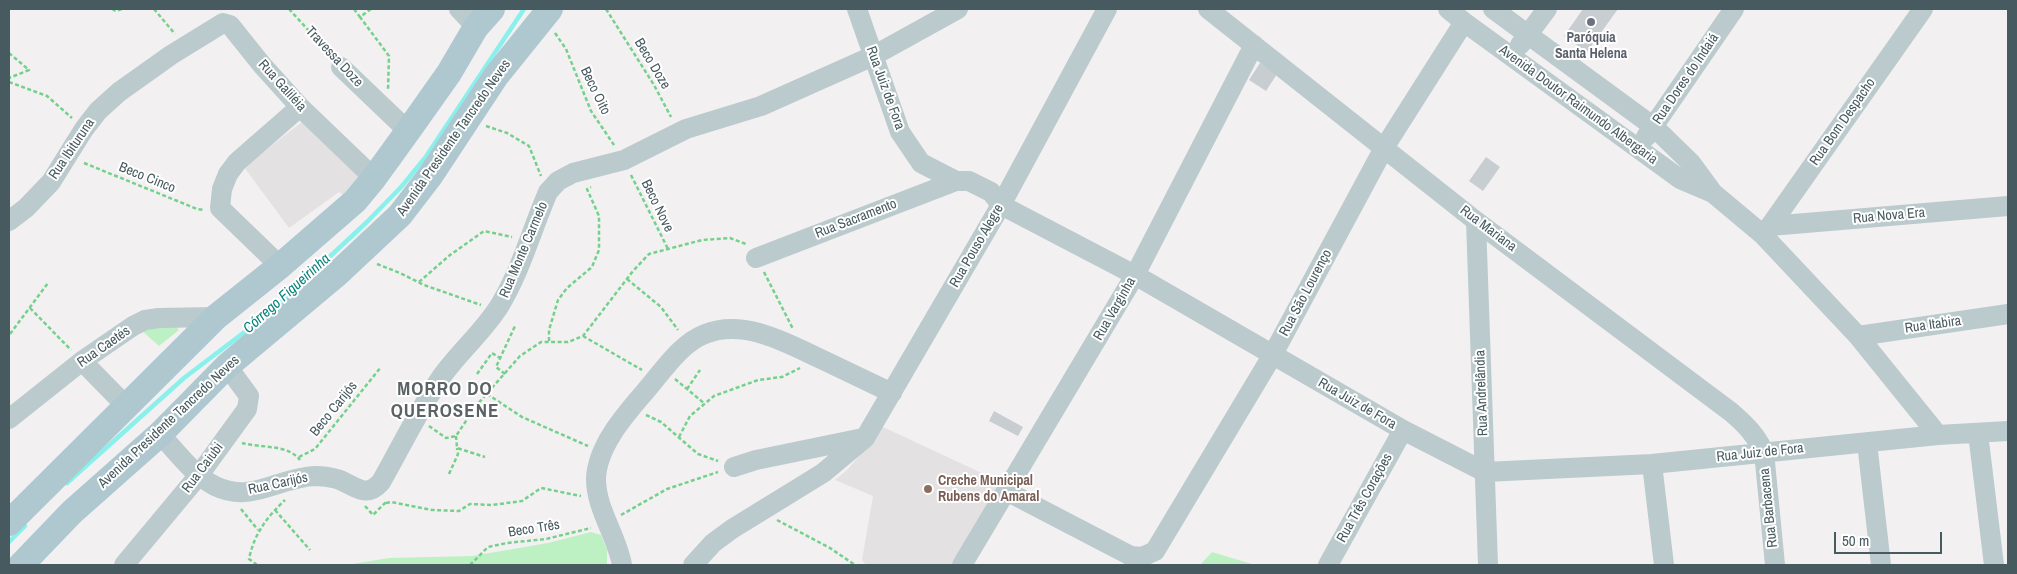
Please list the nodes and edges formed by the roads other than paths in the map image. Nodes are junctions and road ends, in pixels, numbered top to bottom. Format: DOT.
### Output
graph roads {
  1 [pos="857,9"];
  2 [pos="958,9"];
  3 [pos="1107,9"];
  4 [pos="1208,9"];
  5 [pos="1448,9"];
  6 [pos="1493,9"];
  7 [pos="1547,9"];
  8 [pos="1734,9"];
  9 [pos="1924,9"];
  10 [pos="476,15"];
  11 [pos="545,15"];
  12 [pos="1464,22"];
  13 [pos="1528,35"];
  14 [pos="187,44"];
  15 [pos="1254,45"];
  16 [pos="873,56"];
  17 [pos="1511,56"];
  18 [pos="341,67"];
  19 [pos="300,107"];
  20 [pos="1654,126"];
  21 [pos="408,131"];
  22 [pos="1384,148"];
  23 [pos="1638,149"];
  24 [pos="374,178"];
  25 [pos="956,181"];
  26 [pos="1713,192"];
  27 [pos="1001,204"];
  28 [pos="2008,206"];
  29 [pos="9,221"];
  30 [pos="1476,221"];
  31 [pos="1766,230"];
  32 [pos="756,258"];
  33 [pos="280,266"];
  34 [pos="1135,276"];
  35 [pos="2008,314"];
  36 [pos="216,317"];
  37 [pos="1858,336"];
  38 [pos="1272,356"];
  39 [pos="82,361"];
  40 [pos="227,366"];
  41 [pos="892,393"];
  42 [pos="127,407"];
  43 [pos="9,419"];
  44 [pos="1402,430"];
  45 [pos="2008,431"];
  46 [pos="1978,433"];
  47 [pos="160,434"];
  48 [pos="1938,435"];
  49 [pos="865,438"];
  50 [pos="1867,443"];
  51 [pos="1764,452"];
  52 [pos="1652,464"];
  53 [pos="734,467"];
  54 [pos="1484,472"];
  55 [pos="199,475"];
  56 [pos="385,489"];
  57 [pos="1008,492"];
  58 [pos="9,523"];
  59 [pos="21,565"];
  60 [pos="124,565"];
  61 [pos="622,565"];
  62 [pos="693,565"];
  63 [pos="962,565"];
  64 [pos="1328,565"];
  65 [pos="1488,565"];
  66 [pos="1664,565"];
  67 [pos="1775,565"];
  68 [pos="1881,565"];
  69 [pos="1994,565"];
  1 -- 16 [label="street, Rua Juiz de Fora"];
  2 -- 16 [label="street, Rua Monte Carmelo"];
  3 -- 27 [label="street, Rua Pouso Alegre"];
  4 -- 15 [label="street, Rua Mariana"];
  5 -- 12 [label="street, Avenida Doutor Raimundo Albergaria"];
  6 -- 13 [label="street, Avenida Doutor Raimundo Albergaria"];
  7 -- 13 [label="street"];
  8 -- 20 [label="street, Rua Dores do Indaiá"];
  9 -- 31 [label="street, Rua Bom Despacho"];
  10 -- 21 [label="main road"];
  11 -- 40 [label="main road, Avenida Presidente Tancredo Neves"];
  12 -- 17 [label="street, Avenida Doutor Raimundo Albergaria"];
  12 -- 22 [label="street, Rua São Lourenço"];
  13 -- 17 [label="street"];
  13 -- 20 [label="street, Avenida Doutor Raimundo Albergaria"];
  14 -- 19 [label="street, Rua Galiléia"];
  14 -- 29 [label="street, Rua Ibituruna"];
  15 -- 22 [label="street, Rua Mariana"];
  15 -- 34 [label="street, Rua Varginha"];
  16 -- 25 [label="street, Rua Juiz de Fora"];
  16 -- 56 [label="street, Rua Monte Carmelo"];
  17 -- 23 [label="street, Avenida Doutor Raimundo Albergaria"];
  18 -- 21 [label="street, Travessa Doze"];
  19 -- 24 [label="street, Rua Galiléia"];
  19 -- 33 [label="street"];
  20 -- 23 [label="street, Rua Dores do Indaiá"];
  20 -- 26 [label="street, Avenida Doutor Raimundo Albergaria"];
  21 -- 24 [label="main road"];
  22 -- 30 [label="street, Rua Mariana"];
  22 -- 38 [label="street, Rua São Lourenço"];
  23 -- 26 [label="street, Avenida Doutor Raimundo Albergaria"];
  24 -- 33 [label="main road"];
  25 -- 27 [label="street, Rua Juiz de Fora"];
  25 -- 32 [label="street, Rua Sacramento"];
  26 -- 31 [label="street, Avenida Doutor Raimundo Albergaria"];
  27 -- 34 [label="street, Rua Juiz de Fora"];
  27 -- 41 [label="street, Rua Pouso Alegre"];
  28 -- 31 [label="street, Rua Nova Era"];
  30 -- 51 [label="street, Rua Mariana"];
  30 -- 54 [label="street, Rua Andrelândia"];
  31 -- 37 [label="street, Avenida Doutor Raimundo Albergaria"];
  33 -- 36 [label="main road"];
  34 -- 38 [label="street, Rua Juiz de Fora"];
  34 -- 57 [label="street, Rua Varginha"];
  35 -- 37 [label="street, Rua Itabira"];
  36 -- 39 [label="street, Rua Caetés"];
  36 -- 42 [label="main road"];
  37 -- 48 [label="street, Avenida Doutor Raimundo Albergaria"];
  38 -- 44 [label="street, Rua Juiz de Fora"];
  38 -- 57 [label="street, Rua São Lourenço"];
  39 -- 42 [label="street"];
  39 -- 43 [label="street, Rua Caetés"];
  40 -- 47 [label="main road, Avenida Presidente Tancredo Neves"];
  40 -- 55 [label="street, Rua Caiubi"];
  41 -- 49 [label="street, Rua Pouso Alegre"];
  41 -- 61 [label="street"];
  42 -- 58 [label="main road"];
  44 -- 54 [label="street, Rua Juiz de Fora"];
  44 -- 64 [label="street, Rua Três Corações"];
  45 -- 46 [label="street, Rua Juiz de Fora"];
  46 -- 48 [label="street, Rua Juiz de Fora"];
  46 -- 69 [label="street"];
  47 -- 55 [label="street, Rua Carijós"];
  47 -- 59 [label="main road, Avenida Presidente Tancredo Neves"];
  48 -- 50 [label="street, Rua Juiz de Fora"];
  49 -- 53 [label="street"];
  49 -- 62 [label="street, Rua Pouso Alegre"];
  50 -- 51 [label="street, Rua Juiz de Fora"];
  50 -- 68 [label="street"];
  51 -- 52 [label="street, Rua Juiz de Fora"];
  51 -- 67 [label="street, Rua Barbacena"];
  52 -- 54 [label="street, Rua Juiz de Fora"];
  52 -- 66 [label="street"];
  54 -- 65 [label="street, Rua Andrelândia"];
  55 -- 56 [label="street, Rua Carijós"];
  55 -- 60 [label="street, Rua Caiubi"];
  57 -- 63 [label="street, Rua Varginha"];
}
